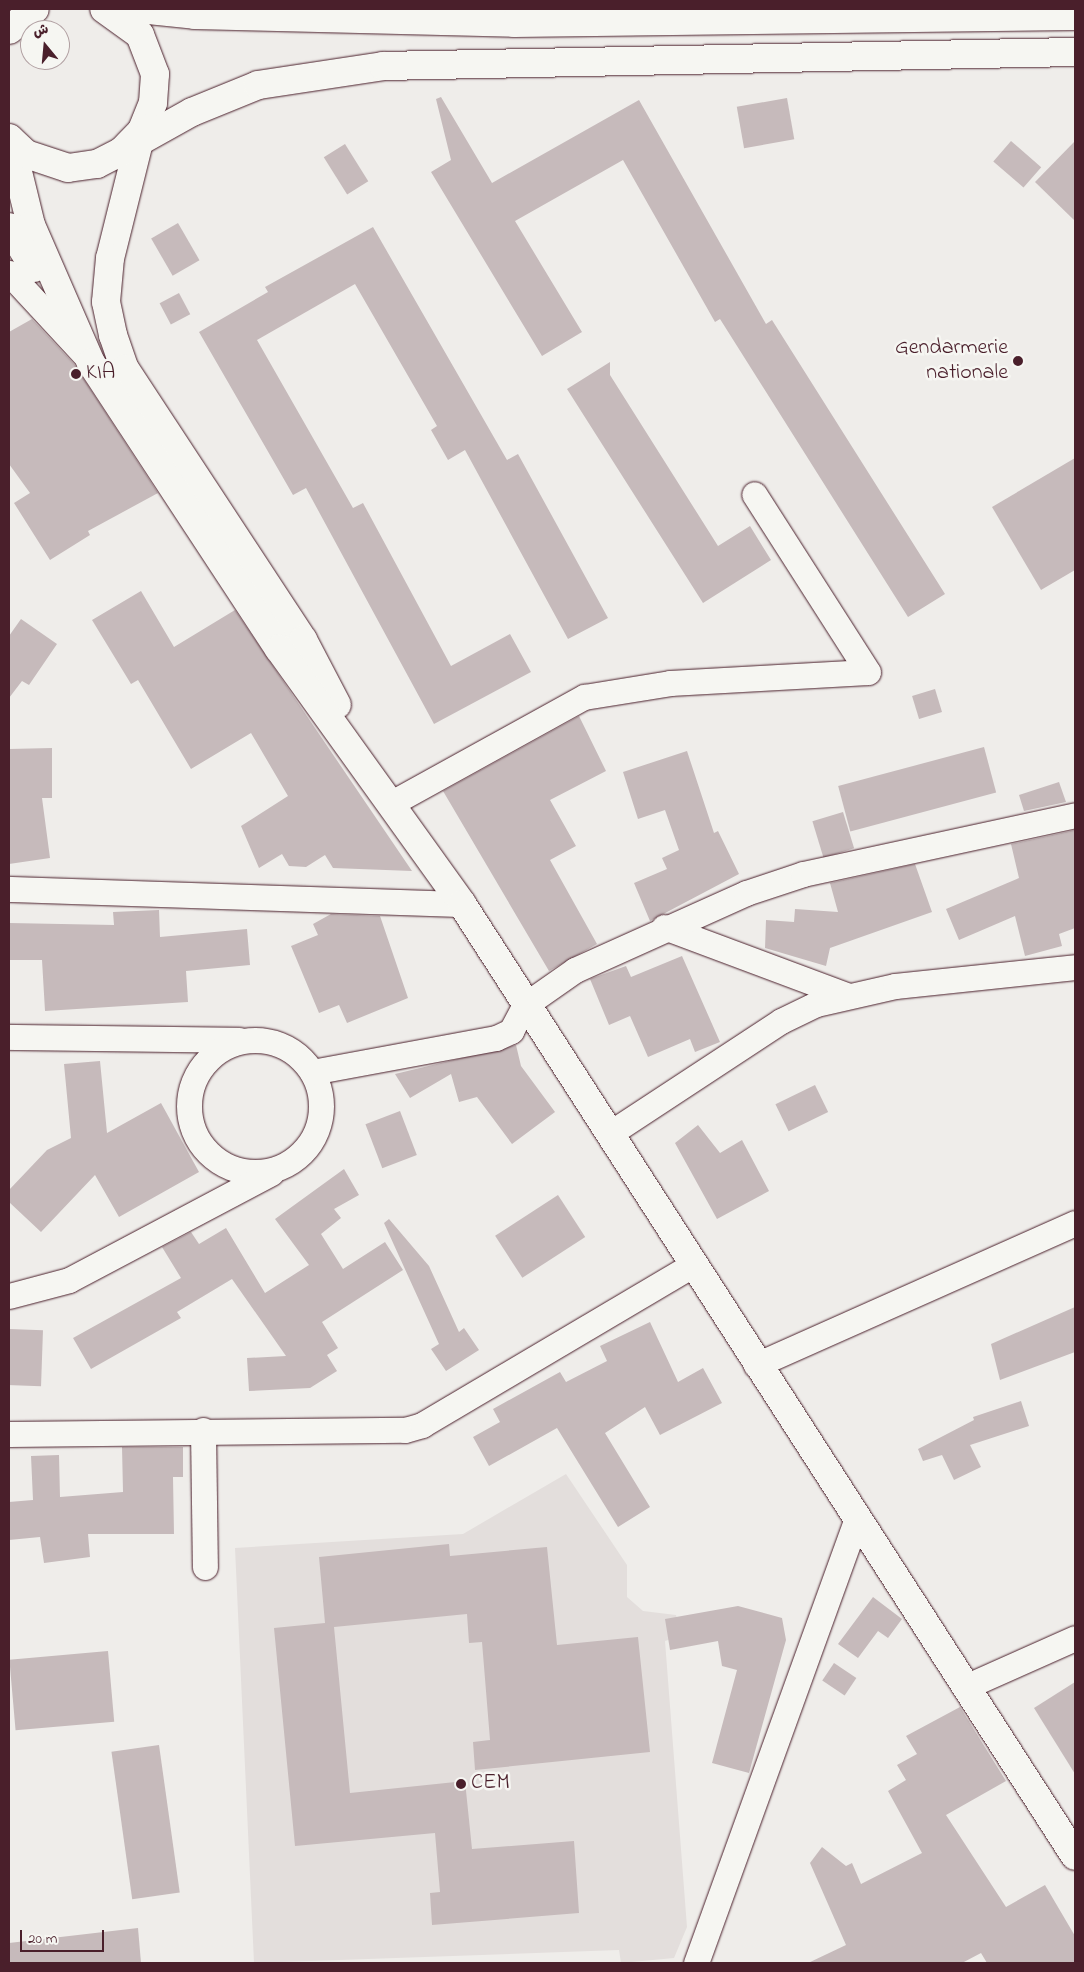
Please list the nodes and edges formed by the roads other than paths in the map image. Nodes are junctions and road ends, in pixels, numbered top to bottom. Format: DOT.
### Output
graph roads {
  1 [pos="36,9"];
  2 [pos="104,9"];
  3 [pos="139,9"];
  4 [pos="1075,16"];
  5 [pos="9,17"];
  6 [pos="9,30"];
  7 [pos="1075,52"];
  8 [pos="9,138"];
  9 [pos="134,141"];
  10 [pos="9,227"];
  11 [pos="9,273"];
  12 [pos="91,363"];
  13 [pos="754,494"];
  14 [pos="384,794"];
  15 [pos="1075,815"];
  16 [pos="9,889"];
  17 [pos="462,904"];
  18 [pos="664,927"];
  19 [pos="1075,967"];
  20 [pos="846,995"];
  21 [pos="525,1005"];
  22 [pos="9,1037"];
  23 [pos="254,1040"];
  24 [pos="312,1072"];
  25 [pos="609,1134"];
  26 [pos="280,1168"];
  27 [pos="1075,1223"];
  28 [pos="691,1266"];
  29 [pos="9,1296"];
  30 [pos="756,1365"];
  31 [pos="203,1430"];
  32 [pos="9,1434"];
  33 [pos="856,1520"];
  34 [pos="205,1567"];
  35 [pos="1075,1638"];
  36 [pos="965,1687"];
  37 [pos="1075,1856"];
  38 [pos="696,1963"];
  1 -- 5 [label="main road"];
  1 -- 6 [label="main road"];
  2 -- 9 [label="main road"];
  3 -- 4 [label="main road"];
  7 -- 9 [label="main road"];
  8 -- 9 [label="main road"];
  8 -- 12 [label="main road"];
  9 -- 14 [label="main road"];
  10 -- 12 [label="main road"];
  11 -- 12 [label="street"];
  12 -- 14 [label="main road"];
  13 -- 14 [label="street"];
  14 -- 17 [label="main road"];
  15 -- 18 [label="street"];
  16 -- 17 [label="street"];
  17 -- 21 [label="main road"];
  18 -- 20 [label="street"];
  18 -- 21 [label="street"];
  19 -- 20 [label="street"];
  20 -- 25 [label="street"];
  21 -- 24 [label="street"];
  21 -- 25 [label="main road"];
  22 -- 23 [label="street"];
  23 -- 24 [label="street"];
  23 -- 26 [label="street"];
  24 -- 26 [label="street"];
  25 -- 28 [label="main road"];
  26 -- 29 [label="street"];
  27 -- 30 [label="street"];
  28 -- 30 [label="main road"];
  28 -- 31 [label="street"];
  30 -- 33 [label="main road"];
  31 -- 32 [label="street"];
  31 -- 34 [label="street"];
  33 -- 36 [label="main road"];
  33 -- 38 [label="street"];
  35 -- 36 [label="street"];
  36 -- 37 [label="main road"];
}
